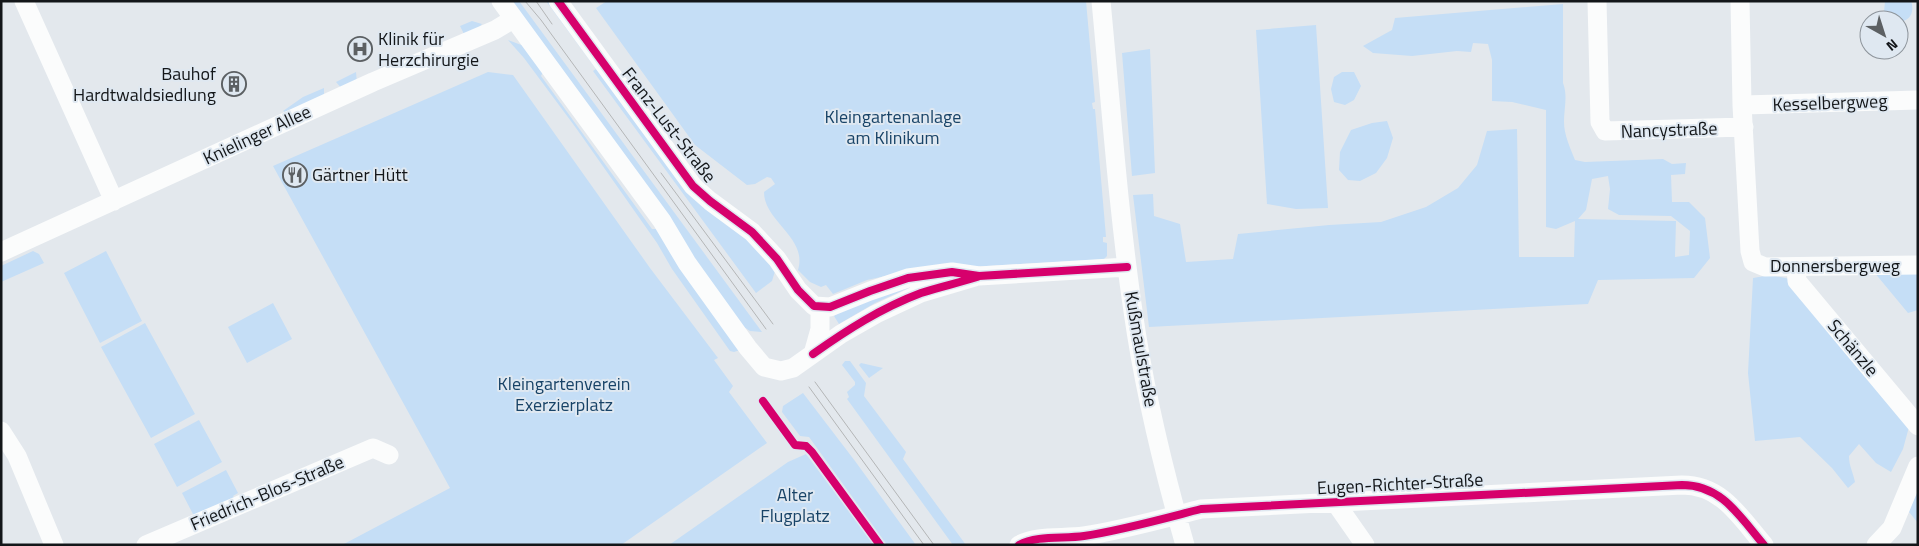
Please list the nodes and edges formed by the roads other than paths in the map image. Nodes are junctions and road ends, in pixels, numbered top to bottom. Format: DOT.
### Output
graph roads {
  1 [pos="24,1"];
  2 [pos="501,1"];
  3 [pos="558,1"];
  4 [pos="1101,1"];
  5 [pos="1597,1"];
  6 [pos="1740,1"];
  7 [pos="513,19"];
  8 [pos="1918,100"];
  9 [pos="1742,105"];
  10 [pos="1744,127"];
  11 [pos="114,201"];
  12 [pos="1,252"];
  13 [pos="1918,265"];
  14 [pos="1127,267"];
  15 [pos="1796,267"];
  16 [pos="979,276"];
  17 [pos="820,307"];
  18 [pos="813,354"];
  19 [pos="1918,426"];
  20 [pos="1,431"];
  21 [pos="389,455"];
  22 [pos="1918,466"];
  23 [pos="1335,502"];
  24 [pos="1176,515"];
  25 [pos="54,545"];
  26 [pos="146,545"];
  27 [pos="1019,545"];
  28 [pos="1185,545"];
  29 [pos="1364,545"];
  30 [pos="1764,545"];
  31 [pos="1876,545"];
  1 -- 11 [label="street"];
  2 -- 7 [label="street"];
  3 -- 17 [label="street, Franz-Lust-Straße"];
  4 -- 14 [label="street, Kußmaulstraße"];
  5 -- 10 [label="street, Nancystraße"];
  6 -- 9 [label="street"];
  7 -- 11 [label="street, Knielinger Allee"];
  7 -- 18 [label="street"];
  8 -- 9 [label="street, Kesselbergweg"];
  9 -- 10 [label="street"];
  10 -- 15 [label="street, Donnersbergweg"];
  11 -- 12 [label="street, Knielinger Allee"];
  13 -- 15 [label="street, Donnersbergweg"];
  14 -- 16 [label="street"];
  14 -- 24 [label="street, Kußmaulstraße"];
  15 -- 19 [label="street, Schänzle"];
  16 -- 17 [label="street"];
  16 -- 18 [label="street"];
  17 -- 18 [label="street"];
  20 -- 25 [label="street"];
  21 -- 26 [label="street, Friedrich-Blos-Straße"];
  22 -- 31 [label="street"];
  23 -- 24 [label="street, Eugen-Richter-Straße"];
  23 -- 29 [label="street"];
  23 -- 30 [label="street, Eugen-Richter-Straße"];
  24 -- 27 [label="street, Eugen-Richter-Straße"];
  24 -- 28 [label="street, Kußmaulstraße"];
}
